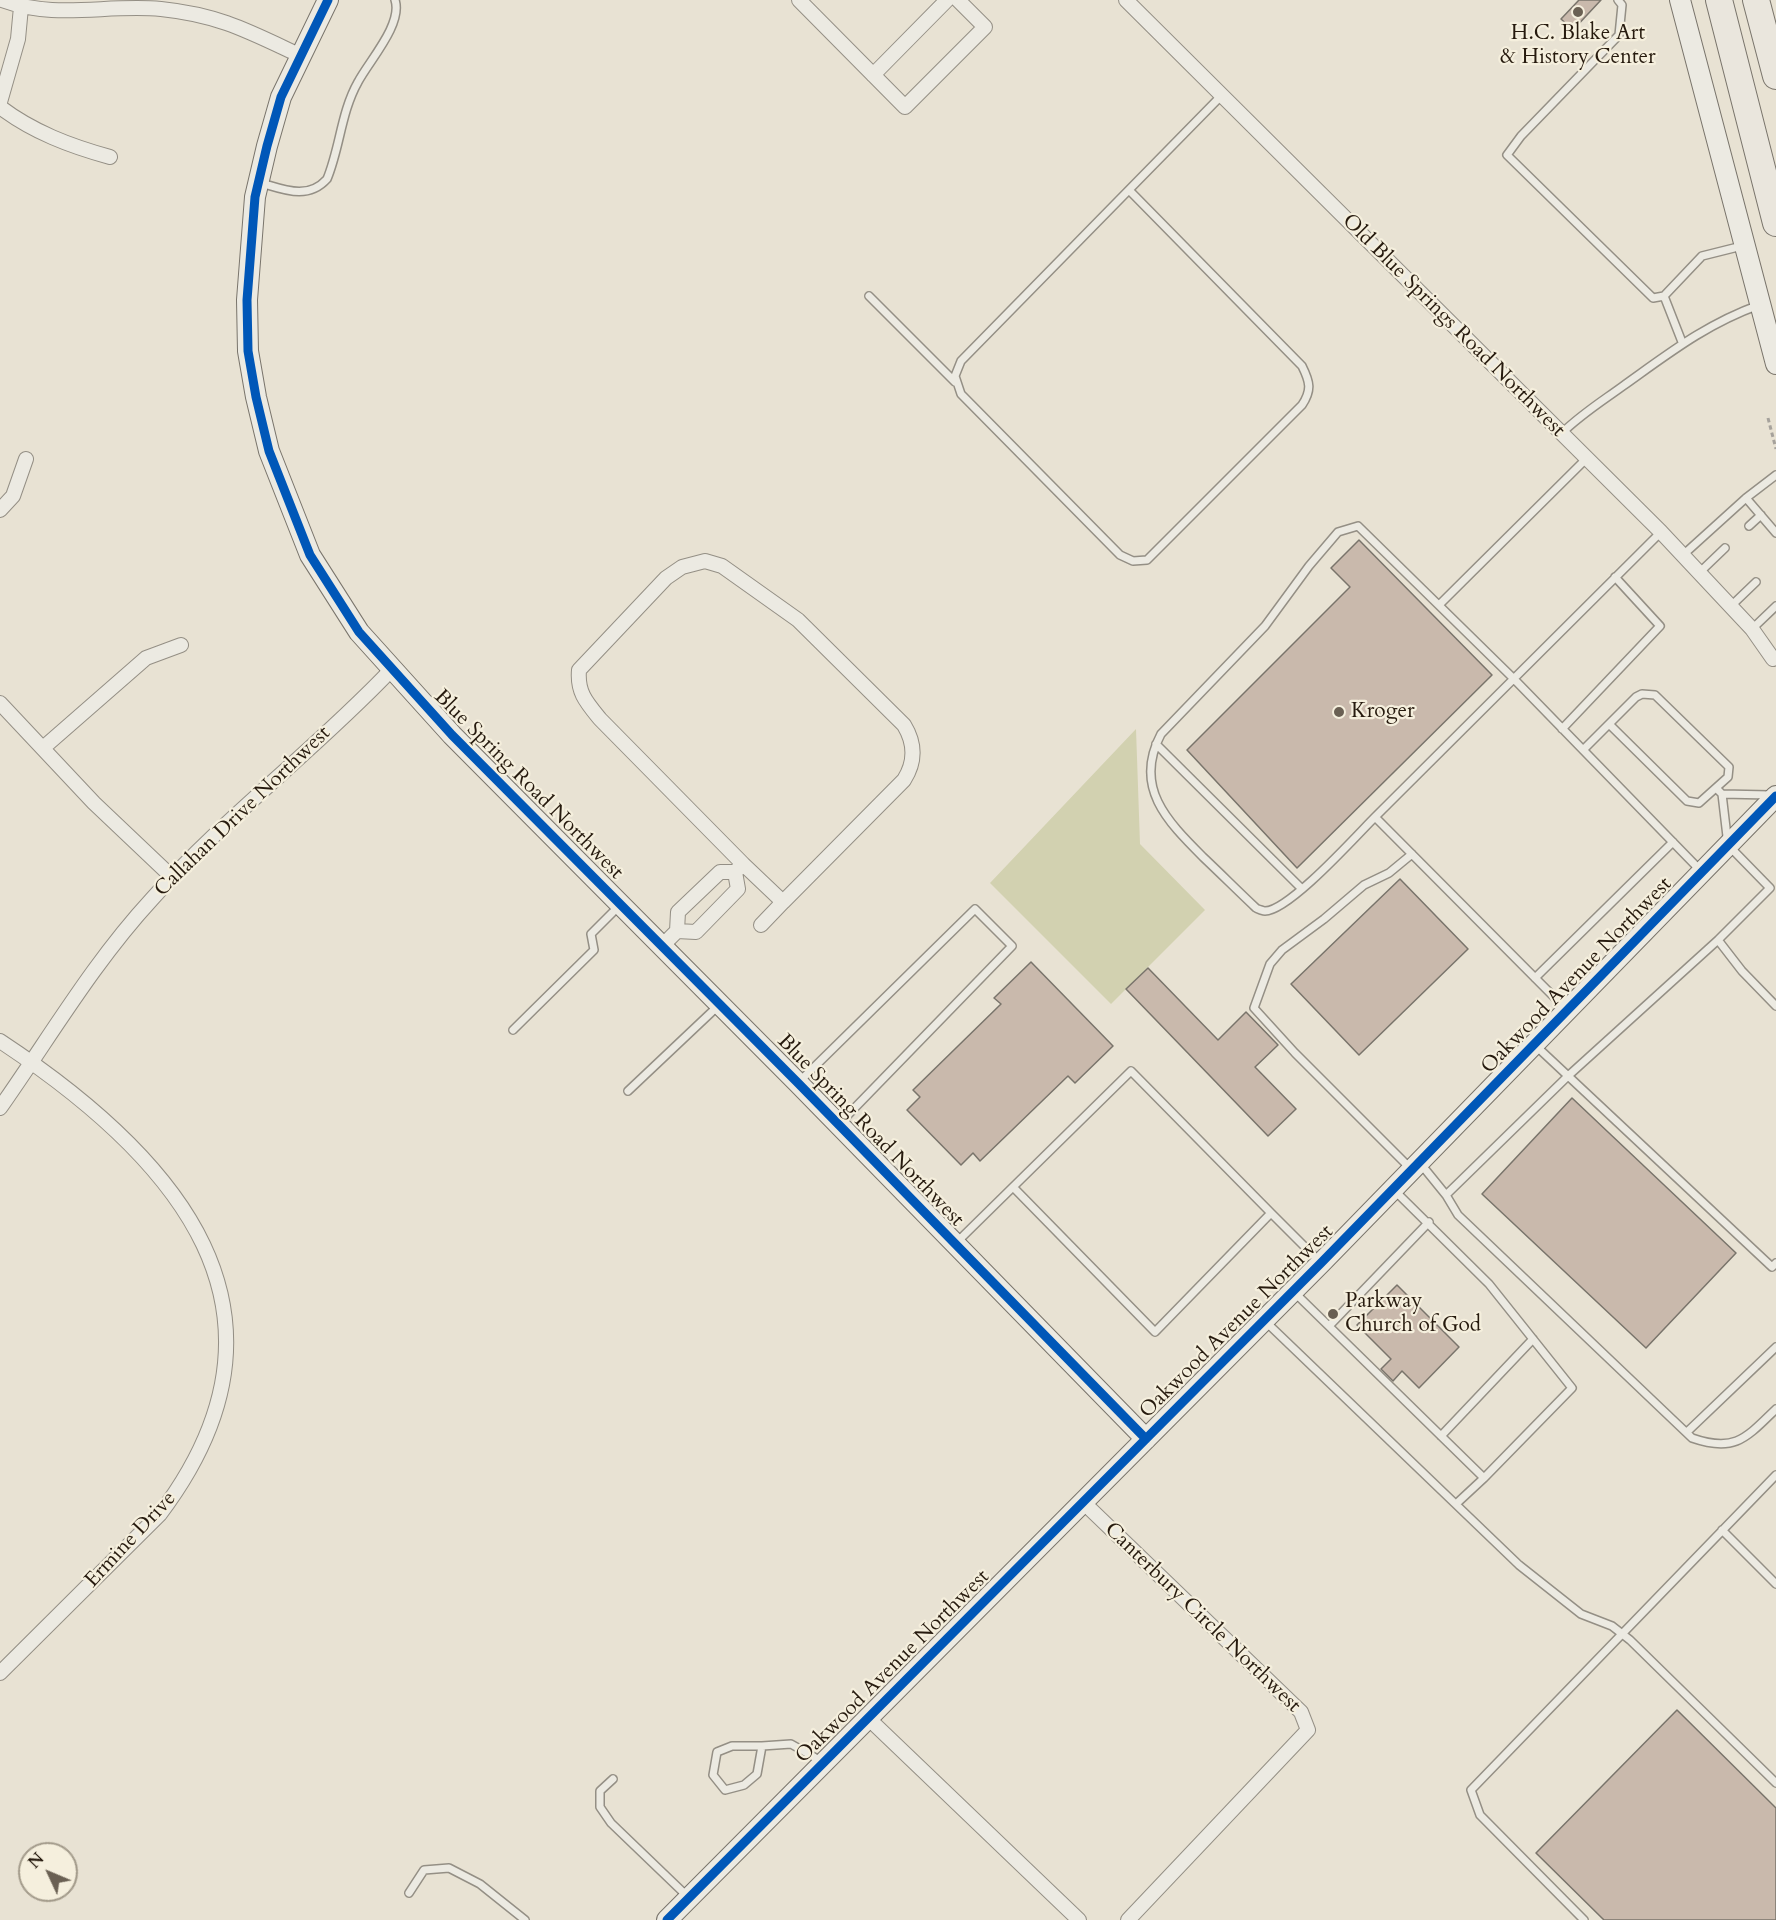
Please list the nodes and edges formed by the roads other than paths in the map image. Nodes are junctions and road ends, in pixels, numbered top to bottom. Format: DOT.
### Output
graph roads {
  1 [pos="2,0"];
  2 [pos="328,0"];
  3 [pos="395,0"];
  4 [pos="799,0"];
  5 [pos="947,0"];
  6 [pos="958,0"];
  7 [pos="1126,0"];
  8 [pos="1618,0"];
  9 [pos="1680,0"];
  10 [pos="1719,0"];
  11 [pos="1756,0"];
  12 [pos="21,7"];
  13 [pos="299,55"];
  14 [pos="873,75"];
  15 [pos="1776,76"];
  16 [pos="1222,95"];
  17 [pos="0,102"];
  18 [pos="0,107"];
  19 [pos="110,158"];
  20 [pos="258,182"];
  21 [pos="1129,190"];
  22 [pos="1776,223"];
  23 [pos="1744,246"];
  24 [pos="869,296"];
  25 [pos="1664,296"];
  26 [pos="1760,305"];
  27 [pos="1682,342"];
  28 [pos="1776,364"];
  29 [pos="957,384"];
  30 [pos="1561,434"];
  31 [pos="26,459"];
  32 [pos="1586,459"];
  33 [pos="1776,475"];
  34 [pos="1746,498"];
  35 [pos="0,510"];
  36 [pos="1761,515"];
  37 [pos="1749,526"];
  38 [pos="1660,532"];
  39 [pos="1776,533"];
  40 [pos="1725,548"];
  41 [pos="1683,555"];
  42 [pos="1700,572"];
  43 [pos="1615,577"];
  44 [pos="1756,582"];
  45 [pos="1440,604"];
  46 [pos="1731,606"];
  47 [pos="1776,606"];
  48 [pos="1752,629"];
  49 [pos="181,645"];
  50 [pos="1773,659"];
  51 [pos="391,670"];
  52 [pos="1513,678"];
  53 [pos="0,703"];
  54 [pos="1609,724"];
  55 [pos="1562,729"];
  56 [pos="1156,744"];
  57 [pos="43,748"];
  58 [pos="1583,750"];
  59 [pos="1719,791"];
  60 [pos="1776,795"];
  61 [pos="1767,812"];
  62 [pos="1375,817"];
  63 [pos="1673,842"];
  64 [pos="1728,845"];
  65 [pos="1412,854"];
  66 [pos="739,868"];
  67 [pos="1702,872"];
  68 [pos="172,877"];
  69 [pos="1773,885"];
  70 [pos="1302,889"];
  71 [pos="783,902"];
  72 [pos="620,904"];
  73 [pos="761,926"];
  74 [pos="677,931"];
  75 [pos="1718,940"];
  76 [pos="662,946"];
  77 [pos="1535,978"];
  78 [pos="720,1004"];
  79 [pos="1776,1006"];
  80 [pos="1568,1011"];
  81 [pos="513,1030"];
  82 [pos="0,1041"];
  83 [pos="1535,1045"];
  84 [pos="31,1061"];
  85 [pos="1569,1076"];
  86 [pos="798,1083"];
  87 [pos="628,1091"];
  88 [pos="0,1108"];
  89 [pos="839,1124"];
  90 [pos="1416,1167"];
  91 [pos="1013,1187"];
  92 [pos="1394,1190"];
  93 [pos="1446,1196"];
  94 [pos="1271,1213"];
  95 [pos="1429,1222"];
  96 [pos="955,1243"];
  97 [pos="1321,1263"];
  98 [pos="1776,1263"];
  99 [pos="1293,1291"];
  100 [pos="1264,1320"];
  101 [pos="1329,1326"];
  102 [pos="1533,1339"];
  103 [pos="1776,1347"];
  104 [pos="1776,1409"];
  105 [pos="1687,1432"];
  106 [pos="1441,1436"];
  107 [pos="1146,1439"];
  108 [pos="1776,1474"];
  109 [pos="1484,1478"];
  110 [pos="1083,1502"];
  111 [pos="1456,1504"];
  112 [pos="1722,1530"];
  113 [pos="1776,1584"];
  114 [pos="1621,1633"];
  115 [pos="0,1673"];
  116 [pos="868,1718"];
  117 [pos="762,1746"];
  118 [pos="823,1762"];
  119 [pos="613,1779"];
  120 [pos="1776,1784"];
  121 [pos="409,1893"];
  122 [pos="689,1897"];
  123 [pos="525,1920"];
  124 [pos="667,1920"];
  125 [pos="1079,1920"];
  126 [pos="1128,1920"];
  127 [pos="1584,1920"];
  1 -- 12 [label="street"];
  2 -- 13 [label="street, Blue Spring Road Northwest"];
  3 -- 20 [label="lane"];
  4 -- 14 [label="street"];
  5 -- 14 [label="street"];
  6 -- 14 [label="street"];
  7 -- 16 [label="street, Old Blue Springs Road Northwest"];
  8 -- 25 [label="lane"];
  9 -- 23 [label="street"];
  10 -- 22 [label="highway"];
  11 -- 15 [label="highway"];
  12 -- 13 [label="street"];
  12 -- 17 [label="street"];
  13 -- 20 [label="street, Blue Spring Road Northwest"];
  16 -- 21 [label="lane"];
  16 -- 30 [label="street, Old Blue Springs Road Northwest"];
  18 -- 19 [label="street"];
  20 -- 51 [label="street, Blue Spring Road Northwest"];
  21 -- 29 [label="lane"];
  21 -- 29 [label="lane"];
  23 -- 25 [label="lane"];
  23 -- 26 [label="street"];
  24 -- 29 [label="lane"];
  25 -- 27 [label="lane"];
  26 -- 27 [label="lane"];
  26 -- 28 [label="street"];
  27 -- 30 [label="lane"];
  30 -- 32 [label="street, Old Blue Springs Road Northwest"];
  31 -- 35 [label="street"];
  32 -- 38 [label="street, Old Blue Springs Road Northwest"];
  32 -- 45 [label="lane"];
  33 -- 34 [label="lane"];
  34 -- 36 [label="lane"];
  34 -- 41 [label="lane"];
  36 -- 37 [label="lane"];
  36 -- 39 [label="lane"];
  38 -- 41 [label="street, Old Blue Springs Road Northwest"];
  38 -- 43 [label="lane"];
  40 -- 42 [label="lane"];
  41 -- 42 [label="street, Old Blue Springs Road Northwest"];
  42 -- 46 [label="street, Old Blue Springs Road Northwest"];
  43 -- 52 [label="lane"];
  43 -- 55 [label="lane"];
  44 -- 46 [label="lane"];
  45 -- 52 [label="lane"];
  45 -- 56 [label="lane"];
  46 -- 48 [label="street, Old Blue Springs Road Northwest"];
  47 -- 48 [label="lane"];
  48 -- 50 [label="street, Old Blue Springs Road Northwest"];
  49 -- 57 [label="street"];
  51 -- 68 [label="street, Callahan Drive Northwest"];
  51 -- 72 [label="street, Blue Spring Road Northwest"];
  52 -- 55 [label="lane"];
  52 -- 62 [label="lane"];
  53 -- 57 [label="street"];
  54 -- 58 [label="lane"];
  54 -- 59 [label="lane"];
  54 -- 59 [label="lane"];
  55 -- 58 [label="lane"];
  56 -- 70 [label="lane"];
  56 -- 70 [label="lane"];
  57 -- 68 [label="street"];
  58 -- 63 [label="lane"];
  59 -- 60 [label="lane"];
  59 -- 64 [label="lane"];
  60 -- 61 [label="street, Oakwood Avenue Northwest"];
  61 -- 64 [label="street, Oakwood Avenue Northwest"];
  62 -- 65 [label="lane"];
  62 -- 70 [label="lane"];
  63 -- 67 [label="lane"];
  63 -- 77 [label="lane"];
  64 -- 67 [label="street, Oakwood Avenue Northwest"];
  64 -- 69 [label="lane"];
  65 -- 77 [label="lane"];
  65 -- 90 [label="lane"];
  66 -- 71 [label="street"];
  66 -- 71 [label="street"];
  66 -- 74 [label="street"];
  66 -- 74 [label="street"];
  67 -- 80 [label="street, Oakwood Avenue Northwest"];
  68 -- 84 [label="street, Callahan Drive Northwest"];
  69 -- 75 [label="lane"];
  71 -- 73 [label="street"];
  72 -- 76 [label="street, Blue Spring Road Northwest"];
  72 -- 81 [label="lane"];
  74 -- 76 [label="street"];
  75 -- 79 [label="lane"];
  75 -- 85 [label="lane"];
  76 -- 78 [label="street, Blue Spring Road Northwest"];
  77 -- 80 [label="lane"];
  78 -- 86 [label="street, Blue Spring Road Northwest"];
  78 -- 87 [label="lane"];
  80 -- 83 [label="street, Oakwood Avenue Northwest"];
  82 -- 84 [label="street, Ermine Drive"];
  83 -- 85 [label="lane"];
  83 -- 90 [label="street, Oakwood Avenue Northwest"];
  84 -- 88 [label="street, Callahan Drive Northwest"];
  84 -- 115 [label="street, Ermine Drive"];
  85 -- 93 [label="lane"];
  85 -- 98 [label="lane"];
  86 -- 89 [label="street, Blue Spring Road Northwest"];
  86 -- 89 [label="lane"];
  89 -- 96 [label="street, Blue Spring Road Northwest"];
  90 -- 92 [label="street, Oakwood Avenue Northwest"];
  90 -- 93 [label="lane"];
  91 -- 94 [label="lane"];
  91 -- 94 [label="lane"];
  91 -- 96 [label="lane"];
  92 -- 95 [label="lane"];
  92 -- 97 [label="street, Oakwood Avenue Northwest"];
  93 -- 105 [label="lane"];
  94 -- 97 [label="lane"];
  95 -- 101 [label="lane"];
  95 -- 102 [label="lane"];
  96 -- 107 [label="street, Blue Spring Road Northwest"];
  97 -- 99 [label="street, Oakwood Avenue Northwest"];
  99 -- 100 [label="street, Oakwood Avenue Northwest"];
  99 -- 101 [label="lane"];
  100 -- 107 [label="street, Oakwood Avenue Northwest"];
  100 -- 111 [label="lane"];
  101 -- 106 [label="lane"];
  102 -- 106 [label="lane"];
  102 -- 109 [label="lane"];
  103 -- 105 [label="lane"];
  104 -- 105 [label="lane"];
  106 -- 109 [label="lane"];
  107 -- 110 [label="street, Oakwood Avenue Northwest"];
  108 -- 112 [label="lane"];
  109 -- 111 [label="lane"];
  110 -- 116 [label="street, Oakwood Avenue Northwest"];
  110 -- 126 [label="street, Canterbury Circle Northwest"];
  111 -- 114 [label="lane"];
  112 -- 113 [label="lane"];
  112 -- 114 [label="lane"];
  114 -- 120 [label="lane"];
  114 -- 127 [label="lane"];
  116 -- 118 [label="street, Oakwood Avenue Northwest"];
  116 -- 125 [label="street"];
  117 -- 117 [label="lane"];
  117 -- 118 [label="lane"];
  118 -- 122 [label="street, Oakwood Avenue Northwest"];
  119 -- 122 [label="lane"];
  121 -- 123 [label="lane"];
  122 -- 124 [label="street, Oakwood Avenue Northwest"];
}
